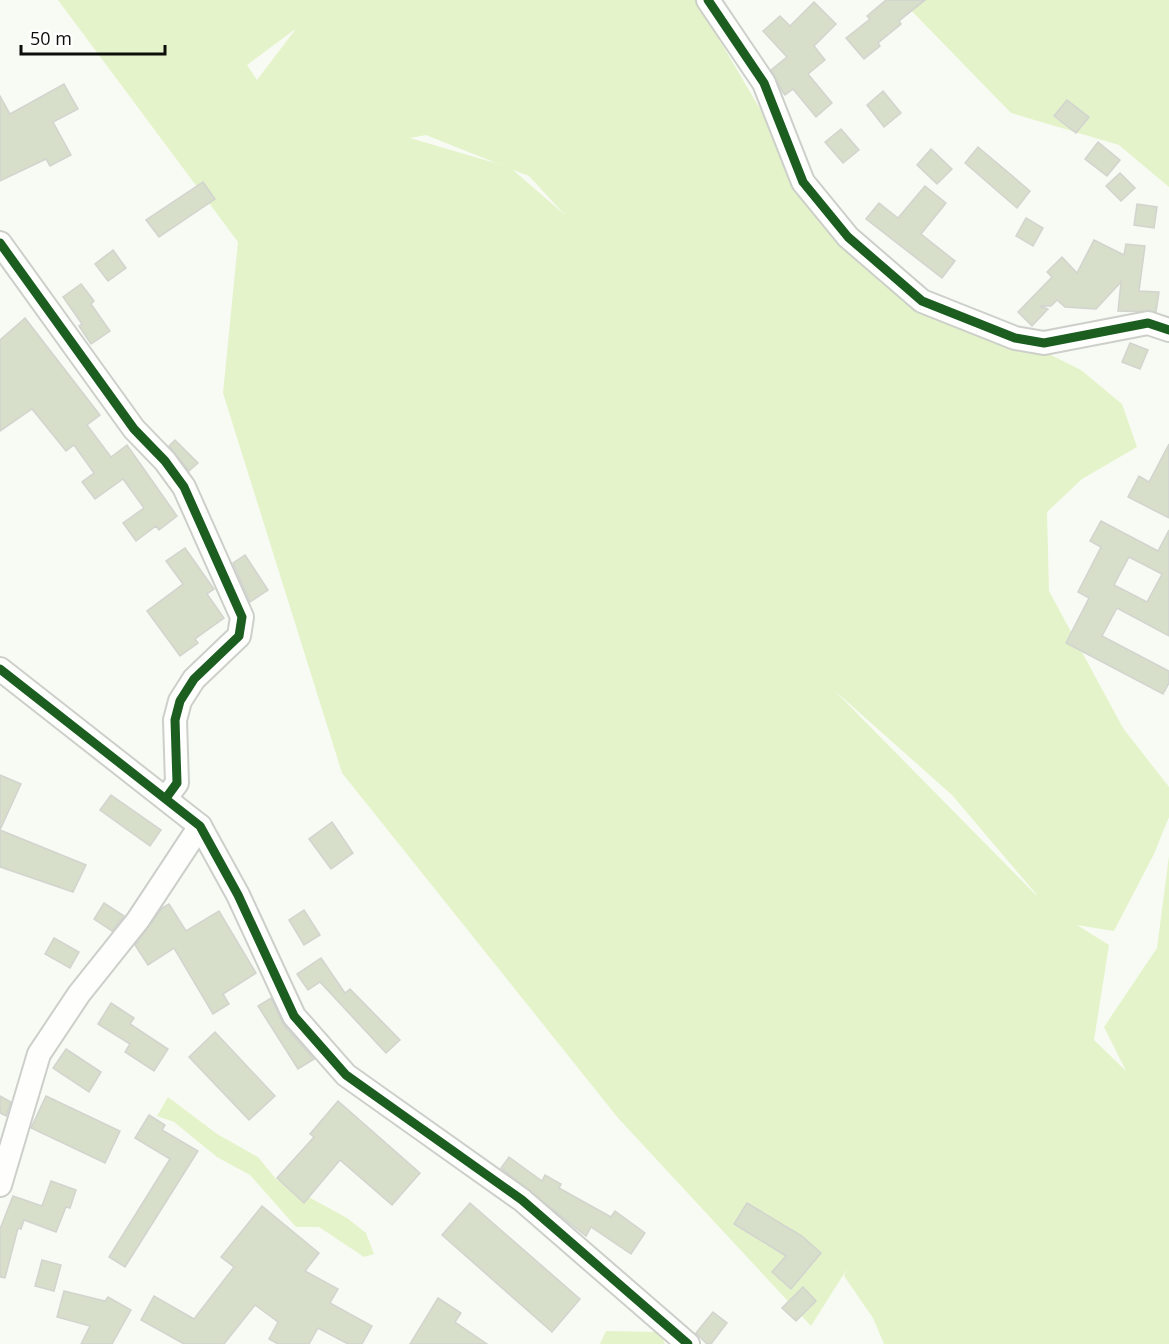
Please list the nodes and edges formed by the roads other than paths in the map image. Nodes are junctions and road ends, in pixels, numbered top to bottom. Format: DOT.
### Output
graph roads {
  1 [pos="708,0"];
  2 [pos="0,243"];
  3 [pos="1169,330"];
  4 [pos="0,669"];
  5 [pos="166,798"];
  6 [pos="200,826"];
  7 [pos="0,1185"];
  8 [pos="688,1344"];
  1 -- 3 [label="street"];
  2 -- 5 [label="street"];
  4 -- 5 [label="street"];
  5 -- 6 [label="street"];
  6 -- 7 [label="street"];
  6 -- 8 [label="street"];
}
